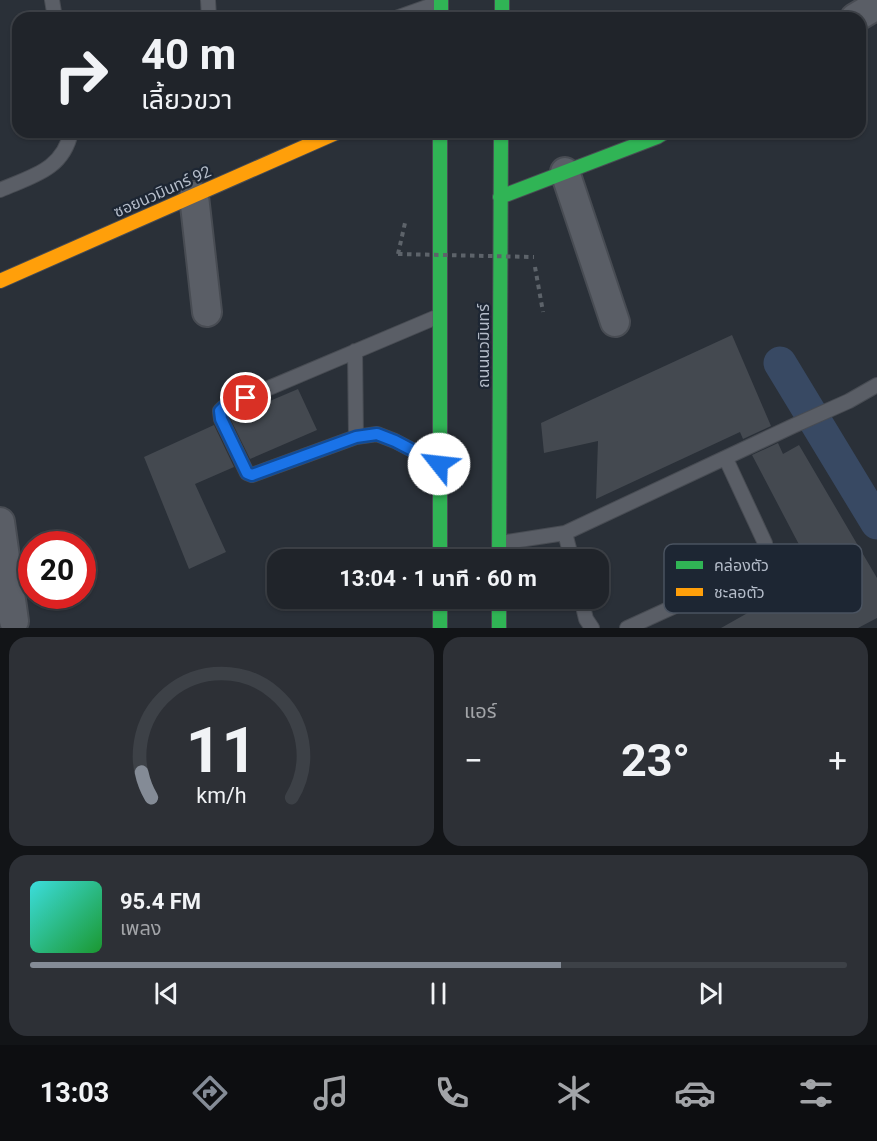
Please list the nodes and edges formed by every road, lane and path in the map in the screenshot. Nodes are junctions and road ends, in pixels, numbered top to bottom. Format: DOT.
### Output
graph roads {
  1 [pos="441,1"];
  2 [pos="412,12"];
  3 [pos="70,138"];
  4 [pos="324,138"];
  5 [pos="440,138"];
  6 [pos="501,138"];
  7 [pos="654,138"];
  8 [pos="565,172"];
  9 [pos="0,189"];
  10 [pos="194,196"];
  11 [pos="500,197"];
  12 [pos="398,254"];
  13 [pos="0,281"];
  14 [pos="207,312"];
  15 [pos="543,312"];
  16 [pos="439,316"];
  17 [pos="615,322"];
  18 [pos="355,351"];
  19 [pos="877,384"];
  20 [pos="356,437"];
  21 [pos="726,459"];
  22 [pos="439,464"];
  23 [pos="0,522"];
  24 [pos="566,533"];
  25 [pos="499,543"];
  26 [pos="765,544"];
  27 [pos="440,549"];
  28 [pos="499,549"];
  29 [pos="570,549"];
  30 [pos="440,609"];
  31 [pos="499,609"];
  32 [pos="584,609"];
  33 [pos="664,611"];
  34 [pos="14,621"];
  35 [pos="440,628"];
  36 [pos="499,628"];
  37 [pos="592,628"];
  38 [pos="627,628"];
  1 -- 2 [label="lane"];
  3 -- 9 [label="lane"];
  4 -- 10 [label="main road, ซอยนวมินทร์ 92"];
  5 -- 16 [label="main road"];
  6 -- 11 [label="main road, ถนนนวมินทร์"];
  7 -- 8 [label="main road"];
  8 -- 11 [label="main road"];
  8 -- 17 [label="street"];
  10 -- 13 [label="main road, ซอยนวมินทร์ 92"];
  10 -- 14 [label="street"];
  11 -- 25 [label="main road, ถนนนวมินทร์"];
  12 -- 15 [label="path, bridge"];
  16 -- 18 [label="lane"];
  16 -- 22 [label="main road"];
  18 -- 20 [label="lane"];
  18 -- 20 [label="lane"];
  19 -- 21 [label="lane"];
  20 -- 22 [label="lane"];
  21 -- 24 [label="lane"];
  21 -- 26 [label="lane"];
  22 -- 27 [label="main road"];
  23 -- 34 [label="street"];
  24 -- 25 [label="lane"];
  24 -- 29 [label="lane"];
  25 -- 28 [label="main road, ถนนนวมินทร์"];
  30 -- 35 [label="main road"];
  31 -- 36 [label="main road"];
  32 -- 37 [label="lane"];
  33 -- 38 [label="lane"];
}
